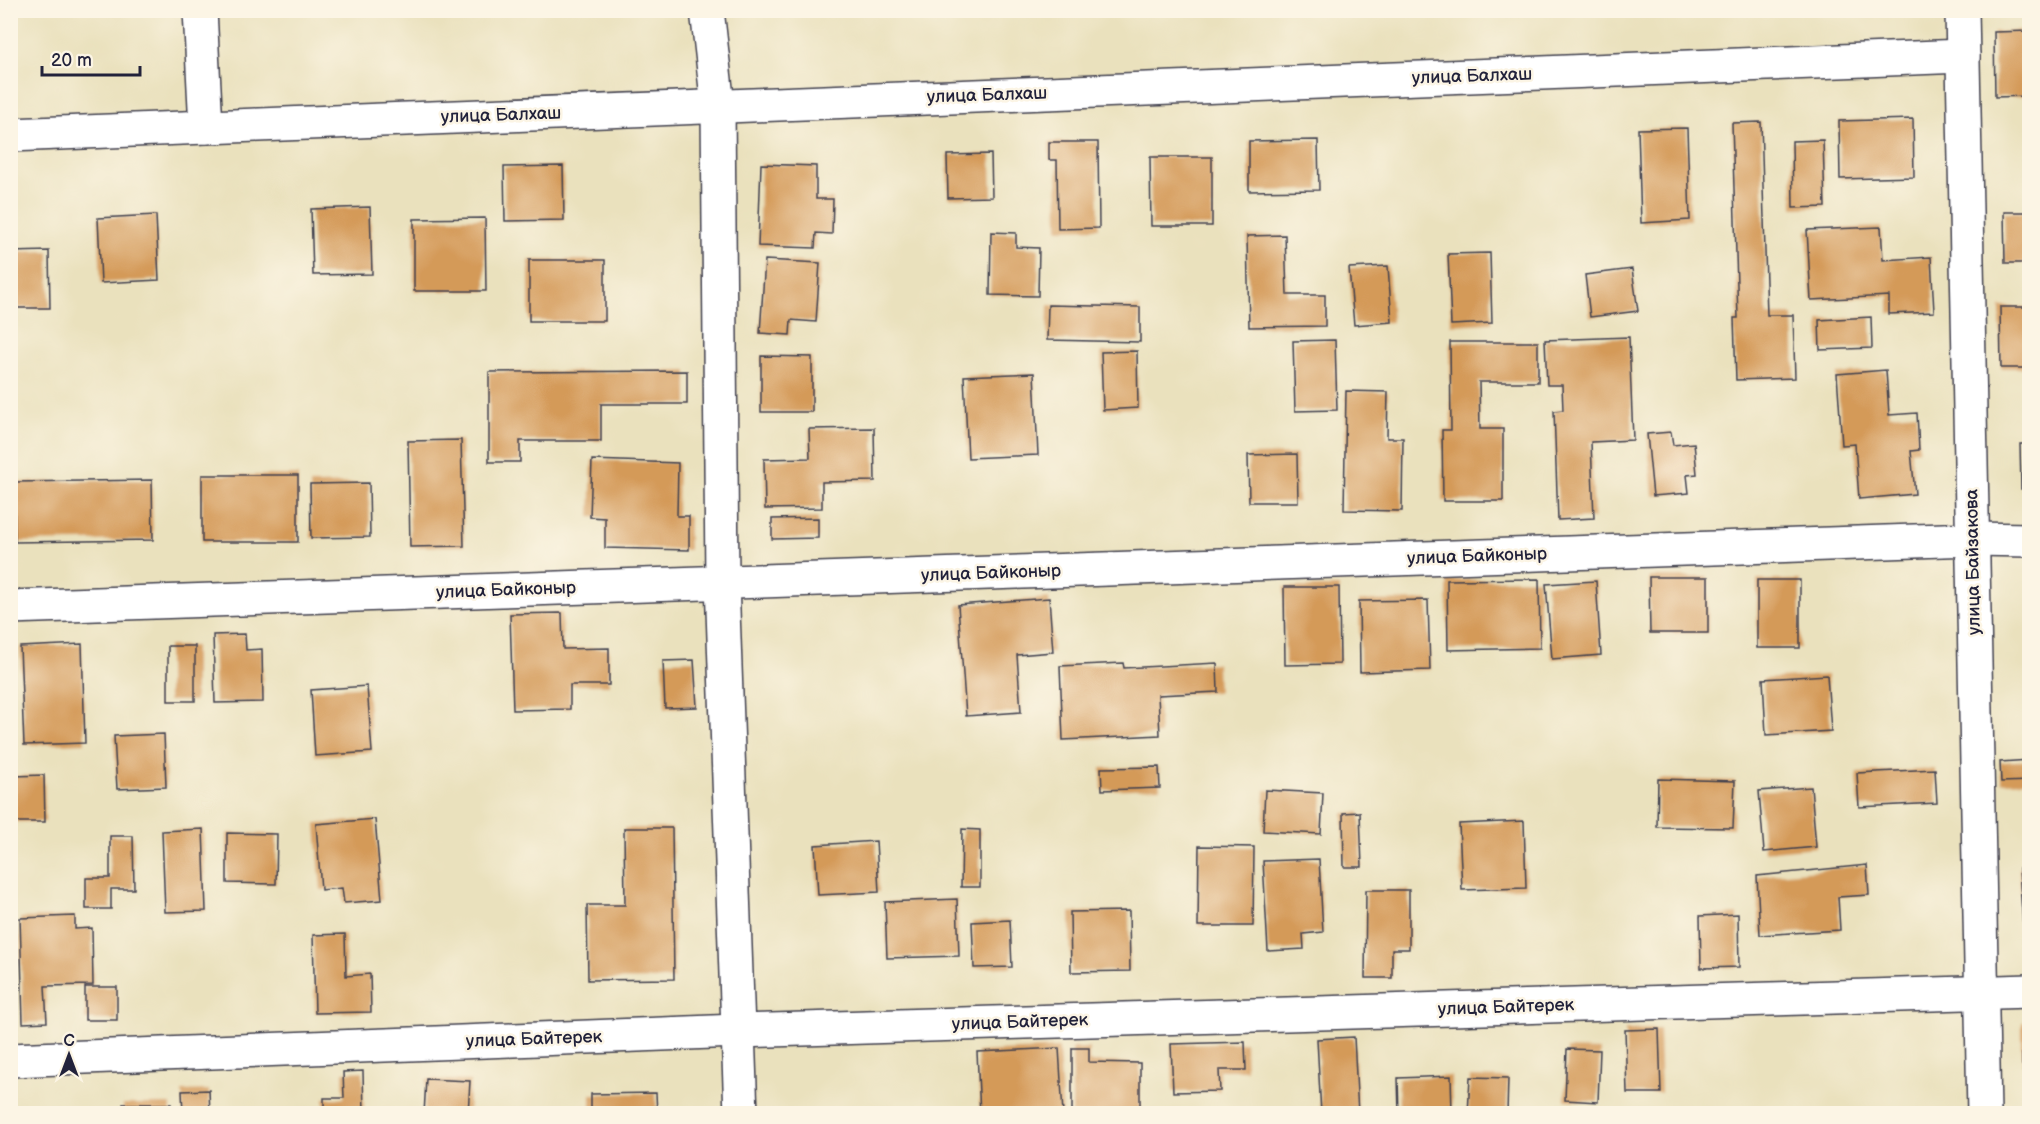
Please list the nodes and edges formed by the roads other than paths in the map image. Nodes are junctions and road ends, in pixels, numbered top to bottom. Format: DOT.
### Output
graph roads {
  1 [pos="200,10"];
  2 [pos="707,10"];
  3 [pos="1962,10"];
  4 [pos="1963,56"];
  5 [pos="718,106"];
  6 [pos="206,127"];
  7 [pos="10,135"];
  8 [pos="1972,539"];
  9 [pos="2030,540"];
  10 [pos="722,582"];
  11 [pos="10,607"];
  12 [pos="2030,991"];
  13 [pos="1981,992"];
  14 [pos="737,1031"];
  15 [pos="10,1060"];
  16 [pos="741,1113"];
  17 [pos="1984,1113"];
  1 -- 6 [label="street"];
  2 -- 5 [label="street"];
  3 -- 4 [label="street, улица Байзакова"];
  4 -- 5 [label="street, улица Балхаш"];
  4 -- 8 [label="street, улица Байзакова"];
  5 -- 6 [label="street, улица Балхаш"];
  5 -- 10 [label="street"];
  6 -- 7 [label="street, улица Балхаш"];
  8 -- 9 [label="street, улица Байконыр"];
  8 -- 10 [label="street, улица Байконыр"];
  8 -- 13 [label="street, улица Байзакова"];
  10 -- 11 [label="street, улица Байконыр"];
  10 -- 14 [label="street"];
  12 -- 13 [label="street, улица Байтерек"];
  13 -- 14 [label="street, улица Байтерек"];
  13 -- 17 [label="street, улица Байзакова"];
  14 -- 15 [label="street, улица Байтерек"];
  14 -- 16 [label="street"];
}
